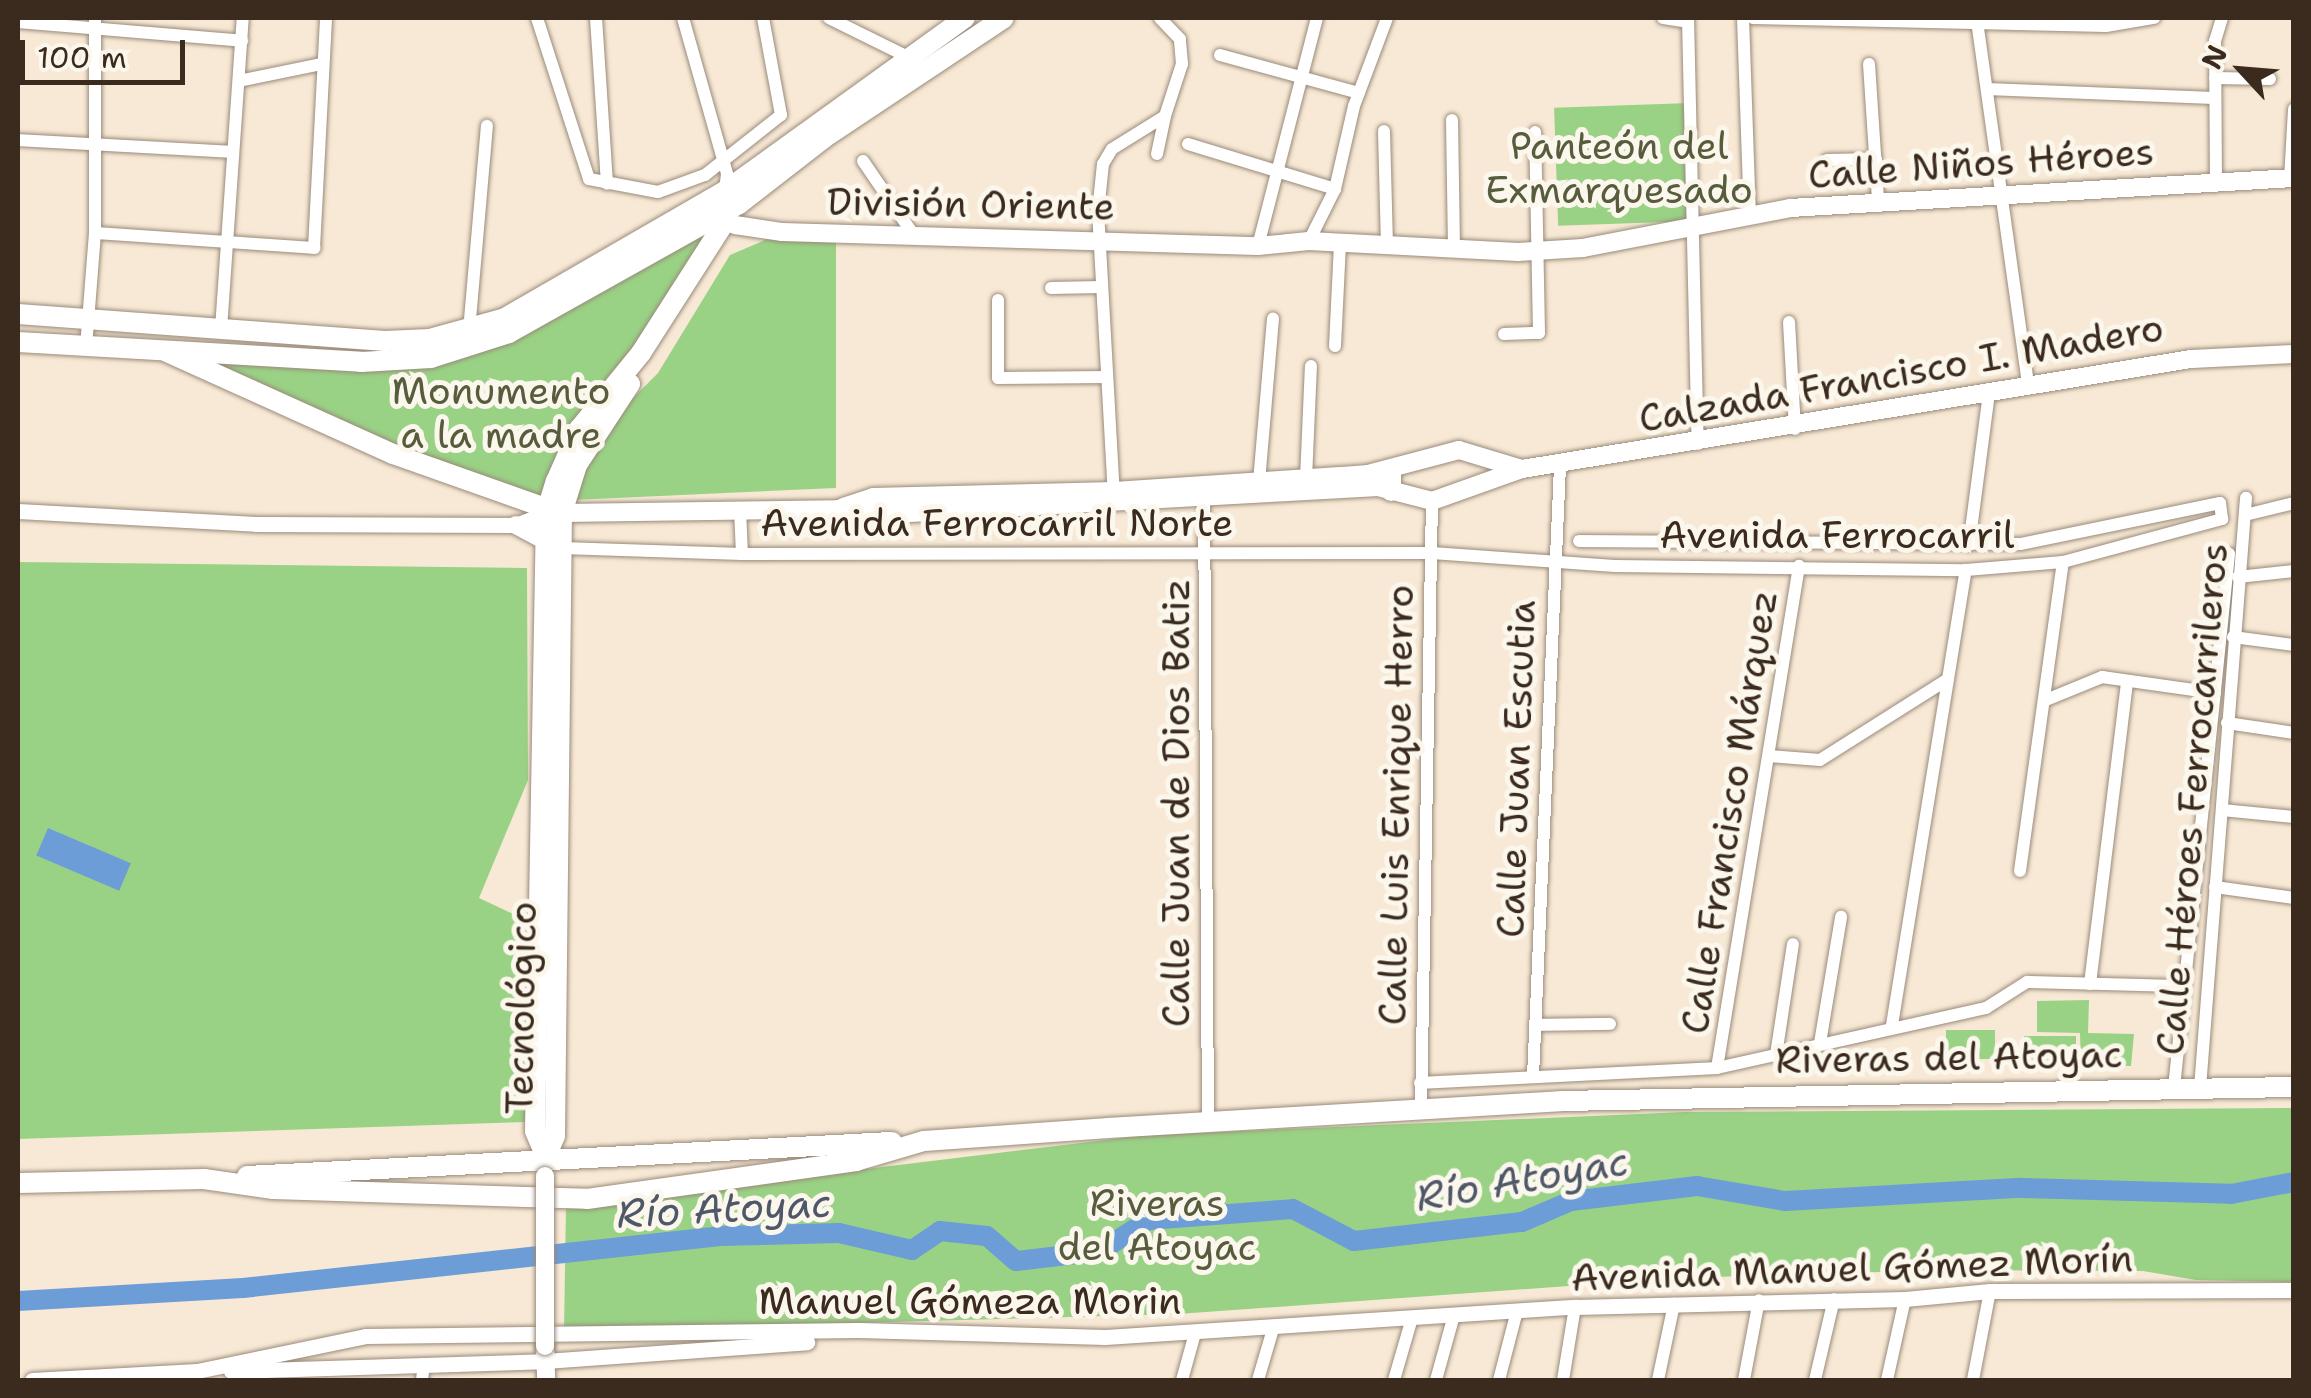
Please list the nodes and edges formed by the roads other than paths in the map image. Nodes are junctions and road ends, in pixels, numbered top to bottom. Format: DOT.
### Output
graph roads {
  1 [pos="243,18"];
  2 [pos="326,18"];
  3 [pos="537,18"];
  4 [pos="596,18"];
  5 [pos="683,18"];
  6 [pos="763,18"];
  7 [pos="829,18"];
  8 [pos="1004,18"];
  9 [pos="1160,18"];
  10 [pos="1317,18"];
  11 [pos="1388,18"];
  12 [pos="1664,18"];
  13 [pos="1743,18"];
  14 [pos="1753,18"];
  15 [pos="2154,18"];
  16 [pos="2222,18"];
  17 [pos="1688,20"];
  18 [pos="954,21"];
  19 [pos="1977,21"];
  20 [pos="18,22"];
  21 [pos="2106,22"];
  22 [pos="95,24"];
  23 [pos="1173,24"];
  24 [pos="242,41"];
  25 [pos="1220,54"];
  26 [pos="908,57"];
  27 [pos="322,64"];
  28 [pos="1869,64"];
  29 [pos="2214,78"];
  30 [pos="2270,79"];
  31 [pos="1300,80"];
  32 [pos="238,81"];
  33 [pos="1987,90"];
  34 [pos="1358,93"];
  35 [pos="2214,98"];
  36 [pos="2294,109"];
  37 [pos="1165,116"];
  38 [pos="1452,120"];
  39 [pos="487,126"];
  40 [pos="1384,131"];
  41 [pos="1535,132"];
  42 [pos="18,140"];
  43 [pos="95,142"];
  44 [pos="1188,144"];
  45 [pos="233,152"];
  46 [pos="1156,154"];
  47 [pos="1876,159"];
  48 [pos="1827,160"];
  49 [pos="863,161"];
  50 [pos="1275,170"];
  51 [pos="2292,179"];
  52 [pos="2216,181"];
  53 [pos="607,184"];
  54 [pos="1334,189"];
  55 [pos="2003,191"];
  56 [pos="728,200"];
  57 [pos="1878,200"];
  58 [pos="684,216"];
  59 [pos="1750,217"];
  60 [pos="1696,230"];
  61 [pos="95,234"];
  62 [pos="915,236"];
  63 [pos="1097,239"];
  64 [pos="1309,241"];
  65 [pos="228,242"];
  66 [pos="1340,244"];
  67 [pos="1258,246"];
  68 [pos="1387,246"];
  69 [pos="1454,250"];
  70 [pos="1539,252"];
  71 [pos="1101,287"];
  72 [pos="1052,288"];
  73 [pos="998,300"];
  74 [pos="18,314"];
  75 [pos="88,319"];
  76 [pos="1273,319"];
  77 [pos="1789,322"];
  78 [pos="220,330"];
  79 [pos="469,330"];
  80 [pos="1504,334"];
  81 [pos="18,342"];
  82 [pos="1335,346"];
  83 [pos="86,347"];
  84 [pos="159,348"];
  85 [pos="2294,354"];
  86 [pos="1311,366"];
  87 [pos="1108,377"];
  88 [pos="998,378"];
  89 [pos="2028,385"];
  90 [pos="998,393"];
  91 [pos="1989,394"];
  92 [pos="1795,428"];
  93 [pos="1698,445"];
  94 [pos="1560,464"];
  95 [pos="1522,469"];
  96 [pos="1306,479"];
  97 [pos="1392,480"];
  98 [pos="1260,482"];
  99 [pos="1204,492"];
  100 [pos="1114,497"];
  101 [pos="2246,498"];
  102 [pos="1432,501"];
  103 [pos="2294,503"];
  104 [pos="740,509"];
  105 [pos="18,511"];
  106 [pos="554,513"];
  107 [pos="2245,515"];
  108 [pos="516,524"];
  109 [pos="1579,541"];
  110 [pos="554,544"];
  111 [pos="1969,544"];
  112 [pos="1205,551"];
  113 [pos="1432,553"];
  114 [pos="742,554"];
  115 [pos="2230,554"];
  116 [pos="1555,561"];
  117 [pos="2063,562"];
  118 [pos="1799,566"];
  119 [pos="1966,570"];
  120 [pos="2294,571"];
  121 [pos="2238,577"];
  122 [pos="2233,638"];
  123 [pos="2294,645"];
  124 [pos="1948,679"];
  125 [pos="2127,684"];
  126 [pos="2215,693"];
  127 [pos="2046,700"];
  128 [pos="2227,723"];
  129 [pos="2294,733"];
  130 [pos="1769,756"];
  131 [pos="2222,810"];
  132 [pos="2294,817"];
  133 [pos="2020,871"];
  134 [pos="2215,888"];
  135 [pos="2294,898"];
  136 [pos="1841,917"];
  137 [pos="1793,944"];
  138 [pos="2090,984"];
  139 [pos="2180,986"];
  140 [pos="1610,1024"];
  141 [pos="1535,1025"];
  142 [pos="1892,1025"];
  143 [pos="1820,1043"];
  144 [pos="1776,1055"];
  145 [pos="1717,1068"];
  146 [pos="1533,1077"];
  147 [pos="1420,1083"];
  148 [pos="2294,1087"];
  149 [pos="2174,1088"];
  150 [pos="2200,1088"];
  151 [pos="1421,1110"];
  152 [pos="1208,1122"];
  153 [pos="924,1141"];
  154 [pos="546,1166"];
  155 [pos="204,1179"];
  156 [pos="18,1184"];
  157 [pos="2294,1290"];
  158 [pos="1990,1291"];
  159 [pos="1834,1299"];
  160 [pos="1759,1300"];
  161 [pos="1904,1300"];
  162 [pos="1674,1304"];
  163 [pos="1576,1307"];
  164 [pos="1517,1311"];
  165 [pos="1454,1315"];
  166 [pos="1412,1318"];
  167 [pos="1273,1329"];
  168 [pos="1196,1333"];
  169 [pos="884,1334"];
  170 [pos="545,1362"];
  171 [pos="196,1371"];
  172 [pos="423,1372"];
  173 [pos="345,1374"];
  174 [pos="313,1375"];
  175 [pos="178,1376"];
  176 [pos="32,1380"];
  177 [pos="1182,1380"];
  178 [pos="1258,1380"];
  179 [pos="1394,1380"];
  180 [pos="1436,1380"];
  181 [pos="1498,1380"];
  182 [pos="1563,1380"];
  183 [pos="1658,1380"];
  184 [pos="1744,1380"];
  185 [pos="1815,1380"];
  186 [pos="1887,1380"];
  187 [pos="1973,1380"];
  1 -- 24 [label="street"];
  2 -- 27 [label="street"];
  3 -- 53 [label="street"];
  4 -- 53 [label="street"];
  5 -- 56 [label="street"];
  6 -- 56 [label="street"];
  7 -- 26 [label="street"];
  8 -- 56 [label="main road"];
  9 -- 23 [label="street"];
  10 -- 31 [label="street"];
  11 -- 34 [label="street"];
  12 -- 17 [label="street"];
  13 -- 59 [label="street"];
  14 -- 19 [label="street"];
  15 -- 21 [label="street"];
  16 -- 29 [label="street"];
  17 -- 60 [label="street"];
  18 -- 26 [label="main road"];
  19 -- 21 [label="street"];
  19 -- 33 [label="street"];
  20 -- 22 [label="street"];
  22 -- 24 [label="street"];
  22 -- 43 [label="street"];
  23 -- 37 [label="street"];
  24 -- 32 [label="street"];
  25 -- 31 [label="street"];
  26 -- 56 [label="main road"];
  27 -- 32 [label="street"];
  27 -- 65 [label="street"];
  28 -- 47 [label="street"];
  29 -- 30 [label="street"];
  29 -- 35 [label="street"];
  31 -- 34 [label="street"];
  31 -- 50 [label="street"];
  32 -- 45 [label="street"];
  33 -- 35 [label="street"];
  33 -- 55 [label="street"];
  34 -- 54 [label="street"];
  35 -- 52 [label="street"];
  36 -- 51 [label="street"];
  37 -- 46 [label="street"];
  37 -- 63 [label="street"];
  38 -- 69 [label="street"];
  39 -- 79 [label="street"];
  40 -- 68 [label="street"];
  41 -- 70 [label="street"];
  42 -- 43 [label="street"];
  43 -- 45 [label="street"];
  43 -- 61 [label="street"];
  44 -- 50 [label="street"];
  45 -- 65 [label="street"];
  47 -- 48 [label="street"];
  47 -- 57 [label="street"];
  49 -- 62 [label="street"];
  50 -- 54 [label="street"];
  50 -- 67 [label="street"];
  51 -- 52 [label="main road, Calle Niños Héroes"];
  52 -- 55 [label="main road, Calle Niños Héroes"];
  53 -- 56 [label="street"];
  54 -- 64 [label="street"];
  55 -- 57 [label="main road, Calle Niños Héroes"];
  55 -- 89 [label="street"];
  56 -- 58 [label="main road"];
  56 -- 58 [label="street, División Oriente"];
  56 -- 62 [label="main road, División Oriente"];
  56 -- 84 [label="main road"];
  56 -- 106 [label="main road"];
  57 -- 59 [label="main road, Calle Niños Héroes"];
  58 -- 79 [label="main road"];
  59 -- 60 [label="main road, Calle Niños Héroes"];
  60 -- 70 [label="main road, Calle Niños Héroes"];
  60 -- 93 [label="street"];
  61 -- 65 [label="street"];
  61 -- 75 [label="street"];
  62 -- 63 [label="main road, División Oriente"];
  63 -- 67 [label="main road, División Oriente"];
  63 -- 71 [label="street"];
  64 -- 66 [label="main road, Calle Niños Héroes"];
  64 -- 67 [label="main road, Calle Niños Héroes"];
  65 -- 78 [label="street"];
  66 -- 68 [label="main road, Calle Niños Héroes"];
  66 -- 82 [label="street"];
  68 -- 69 [label="main road, Calle Niños Héroes"];
  69 -- 70 [label="main road, Calle Niños Héroes"];
  70 -- 80 [label="street"];
  71 -- 72 [label="street"];
  71 -- 87 [label="street"];
  73 -- 88 [label="street"];
  74 -- 75 [label="main road"];
  75 -- 78 [label="main road"];
  75 -- 83 [label="street"];
  76 -- 98 [label="street"];
  77 -- 92 [label="street"];
  78 -- 79 [label="main road"];
  81 -- 83 [label="main road"];
  83 -- 84 [label="main road"];
  84 -- 106 [label="main road, Calzada Francisco I. Madero"];
  85 -- 89 [label="main road, Calzada Francisco I. Madero"];
  86 -- 96 [label="street"];
  87 -- 88 [label="street"];
  87 -- 100 [label="street"];
  88 -- 90 [label="street"];
  89 -- 91 [label="main road, Calzada Francisco I. Madero"];
  91 -- 92 [label="main road, Calzada Francisco I. Madero"];
  91 -- 111 [label="street"];
  92 -- 93 [label="main road, Calzada Francisco I. Madero"];
  93 -- 94 [label="main road, Calzada Francisco I. Madero"];
  94 -- 95 [label="main road, Calzada Francisco I. Madero"];
  94 -- 116 [label="street, Calle Juan Escutia"];
  95 -- 97 [label="main road, Calzada Francisco I. Madero"];
  95 -- 102 [label="main road, Calzada Francisco I. Madero"];
  96 -- 97 [label="main road, Calzada Francisco I. Madero"];
  96 -- 98 [label="main road, Calzada Francisco I. Madero"];
  97 -- 99 [label="main road, Calzada Francisco I. Madero"];
  97 -- 102 [label="main road, Calzada Francisco I. Madero"];
  98 -- 99 [label="main road, Calzada Francisco I. Madero"];
  99 -- 100 [label="main road, Calzada Francisco I. Madero"];
  99 -- 112 [label="street, Calle Juan de Dios Batiz"];
  100 -- 104 [label="main road, Calzada Francisco I. Madero"];
  101 -- 107 [label="street, Calle Héroes Ferrocarrileros"];
  102 -- 113 [label="street, Calle Luis Enrique Herro"];
  103 -- 107 [label="street"];
  104 -- 106 [label="main road, Calzada Francisco I. Madero"];
  104 -- 114 [label="street"];
  105 -- 108 [label="street"];
  106 -- 108 [label="street"];
  106 -- 110 [label="main road, Tecnológico"];
  107 -- 121 [label="street, Calle Héroes Ferrocarrileros"];
  108 -- 110 [label="main road"];
  109 -- 111 [label="street"];
  110 -- 114 [label="street, Avenida Ferrocarril Norte"];
  110 -- 154 [label="main road, Tecnológico"];
  111 -- 117 [label="street, Avenida Ferrocarril"];
  112 -- 113 [label="street, Avenida Ferrocarril Norte"];
  112 -- 114 [label="street, Avenida Ferrocarril Norte"];
  112 -- 152 [label="street, Calle Juan de Dios Batiz"];
  113 -- 116 [label="street, Avenida Ferrocarril"];
  113 -- 147 [label="street, Calle Luis Enrique Herro"];
  115 -- 126 [label="street"];
  116 -- 118 [label="street, Avenida Ferrocarril"];
  116 -- 141 [label="street, Calle Juan Escutia"];
  117 -- 119 [label="street, Avenida Ferrocarril"];
  117 -- 127 [label="street"];
  118 -- 119 [label="street, Avenida Ferrocarril"];
  118 -- 130 [label="street, Calle Francisco Márquez"];
  119 -- 124 [label="street"];
  120 -- 121 [label="street"];
  121 -- 122 [label="street, Calle Héroes Ferrocarrileros"];
  122 -- 123 [label="street"];
  122 -- 128 [label="street, Calle Héroes Ferrocarrileros"];
  124 -- 130 [label="street"];
  124 -- 142 [label="street"];
  125 -- 126 [label="street"];
  125 -- 127 [label="street"];
  125 -- 138 [label="street"];
  126 -- 139 [label="street"];
  127 -- 133 [label="street"];
  128 -- 129 [label="street"];
  128 -- 131 [label="street, Calle Héroes Ferrocarrileros"];
  130 -- 145 [label="street, Calle Francisco Márquez"];
  131 -- 132 [label="street"];
  131 -- 134 [label="street, Calle Héroes Ferrocarrileros"];
  134 -- 135 [label="street"];
  134 -- 150 [label="street, Calle Héroes Ferrocarrileros"];
  136 -- 143 [label="street"];
  137 -- 144 [label="street"];
  138 -- 139 [label="street"];
  138 -- 142 [label="street"];
  139 -- 149 [label="street"];
  140 -- 141 [label="street"];
  141 -- 146 [label="street, Calle Juan Escutia"];
  142 -- 143 [label="street"];
  143 -- 144 [label="street"];
  144 -- 145 [label="street"];
  145 -- 146 [label="street"];
  146 -- 147 [label="street"];
  147 -- 151 [label="street, Calle Luis Enrique Herro"];
  148 -- 150 [label="main road, Riveras del Atoyac"];
  149 -- 150 [label="main road, Riveras del Atoyac"];
  149 -- 151 [label="main road, Riveras del Atoyac"];
  151 -- 152 [label="main road, Riveras del Atoyac"];
  152 -- 153 [label="main road, Riveras del Atoyac"];
  153 -- 154 [label="main road"];
  153 -- 155 [label="main road, Riveras del Atoyac"];
  154 -- 155 [label="main road"];
  154 -- 170 [label="main road, bridge"];
  155 -- 156 [label="main road"];
  157 -- 158 [label="street, Avenida Manuel Gómez Morín"];
  158 -- 161 [label="street, Avenida Manuel Gómez Morín"];
  158 -- 187 [label="street"];
  159 -- 160 [label="street, Avenida Manuel Gómez Morín"];
  159 -- 161 [label="street, Avenida Manuel Gómez Morín"];
  159 -- 185 [label="street"];
  160 -- 162 [label="street, Avenida Manuel Gómez Morín"];
  160 -- 184 [label="street"];
  161 -- 186 [label="street"];
  162 -- 163 [label="street, Avenida Manuel Gómez Morín"];
  162 -- 183 [label="street"];
  163 -- 164 [label="street, Avenida Manuel Gómez Morín"];
  163 -- 182 [label="street"];
  164 -- 165 [label="street, Avenida Manuel Gómez Morín"];
  164 -- 181 [label="street"];
  165 -- 166 [label="street, Avenida Manuel Gómez Morín"];
  165 -- 180 [label="street"];
  166 -- 167 [label="street, Manuel Gómeza Morin"];
  166 -- 179 [label="street"];
  167 -- 168 [label="street, Manuel Gómeza Morin"];
  167 -- 178 [label="street"];
  168 -- 169 [label="street, Manuel Gómeza Morin"];
  168 -- 177 [label="street"];
  169 -- 170 [label="street"];
  169 -- 171 [label="street, Manuel Gómeza Morin"];
  170 -- 172 [label="street"];
  171 -- 174 [label="street"];
  171 -- 175 [label="street"];
  172 -- 173 [label="street"];
  173 -- 174 [label="street"];
  175 -- 176 [label="street"];
}
